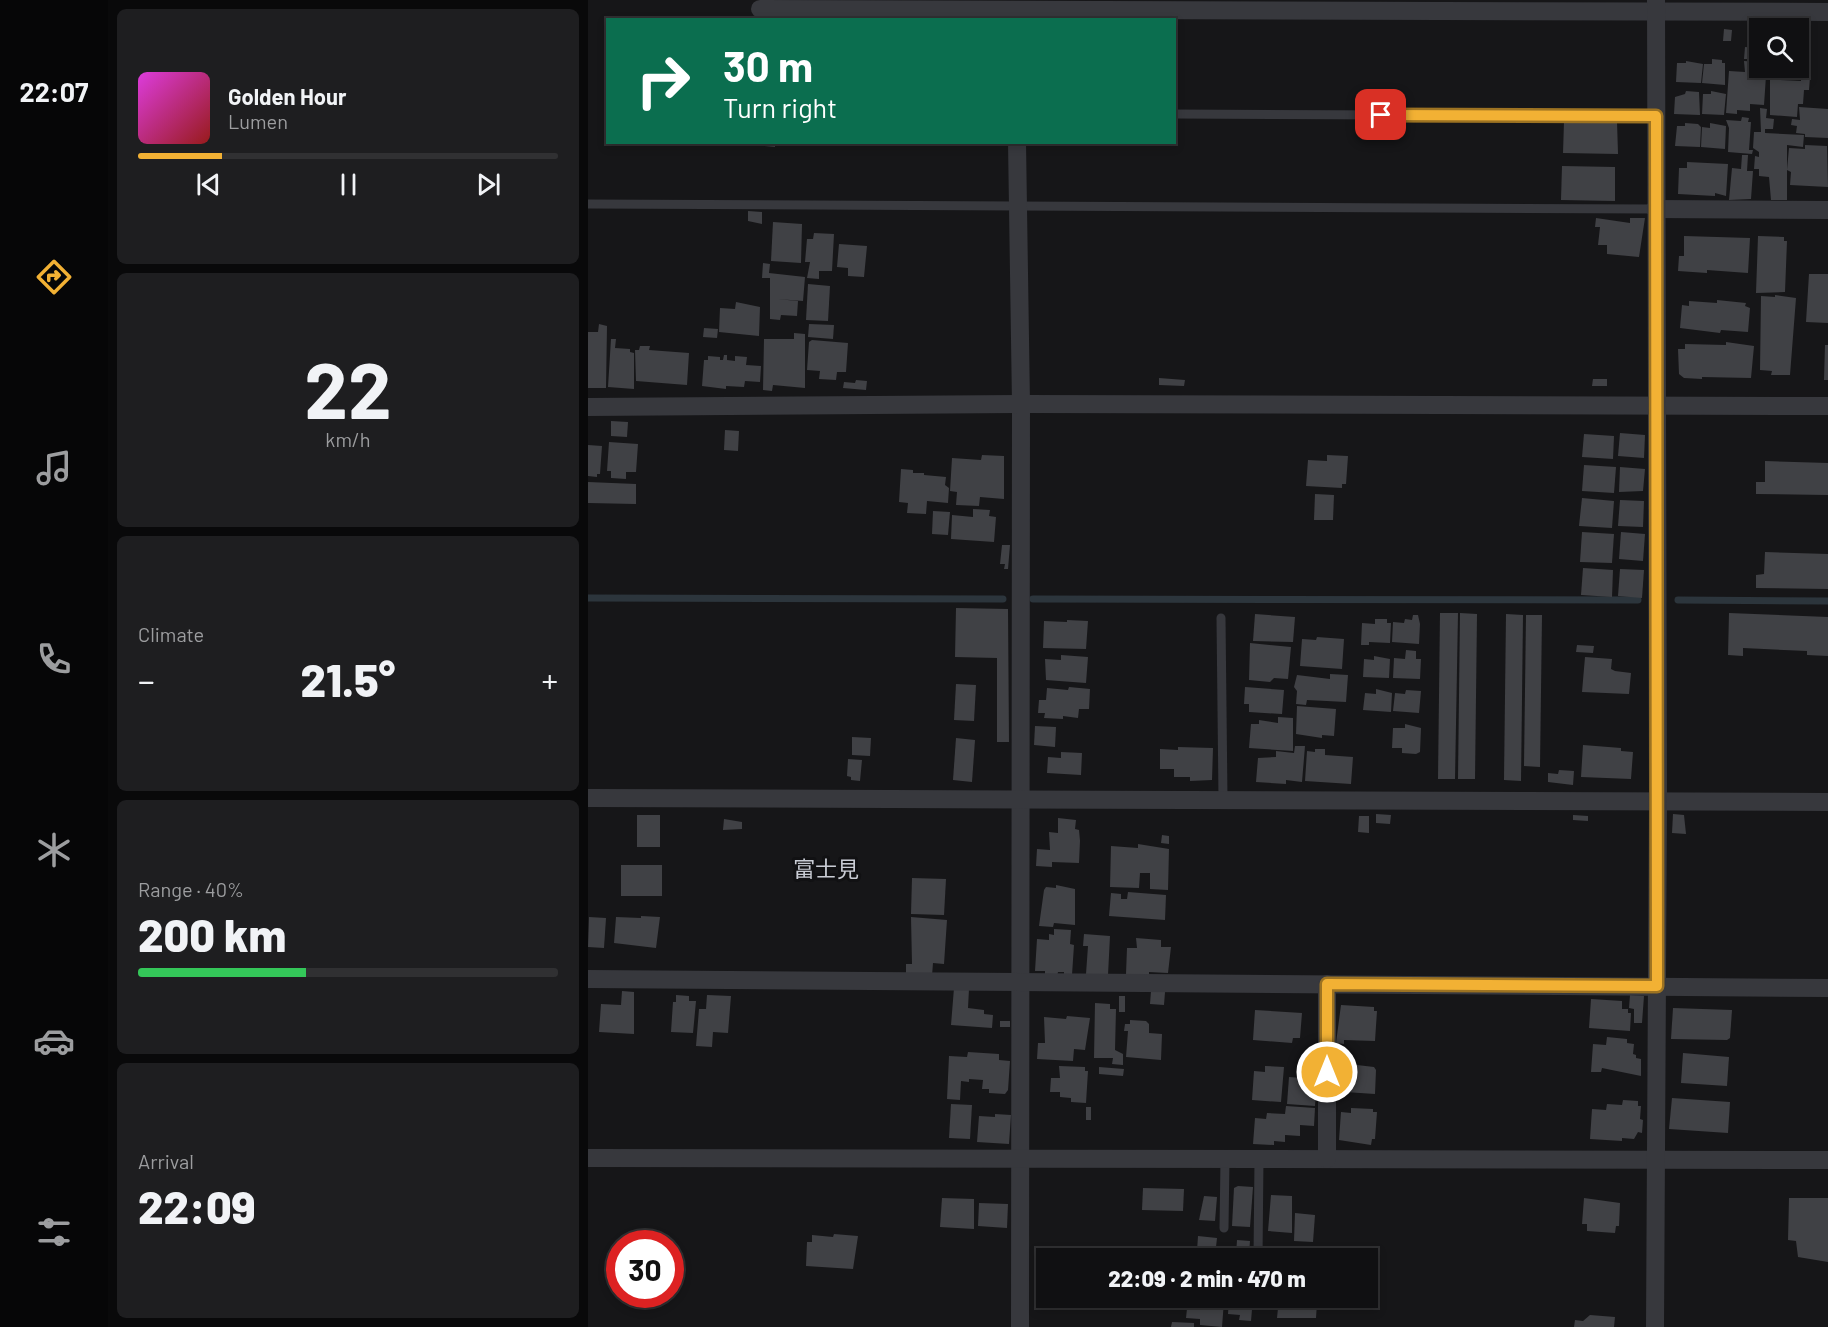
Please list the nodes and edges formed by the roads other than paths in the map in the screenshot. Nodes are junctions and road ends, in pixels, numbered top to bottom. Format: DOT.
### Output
graph roads {
  1 [pos="1656,5"];
  2 [pos="760,9"];
  3 [pos="1017,10"];
  4 [pos="1828,12"];
  5 [pos="1176,114"];
  6 [pos="1656,116"];
  7 [pos="1017,144"];
  8 [pos="588,204"];
  9 [pos="1018,207"];
  10 [pos="1655,209"];
  11 [pos="1828,210"];
  12 [pos="1021,404"];
  13 [pos="1828,406"];
  14 [pos="588,407"];
  15 [pos="1658,407"];
  16 [pos="1221,618"];
  17 [pos="588,798"];
  18 [pos="1020,799"];
  19 [pos="1223,800"];
  20 [pos="1658,801"];
  21 [pos="1828,802"];
  22 [pos="588,979"];
  23 [pos="1020,982"];
  24 [pos="1327,984"];
  25 [pos="1657,986"];
  26 [pos="1828,988"];
  27 [pos="588,1158"];
  28 [pos="1020,1158"];
  29 [pos="1225,1159"];
  30 [pos="1259,1159"];
  31 [pos="1327,1159"];
  32 [pos="1828,1160"];
  33 [pos="1656,1161"];
  34 [pos="1224,1228"];
  35 [pos="1258,1248"];
  36 [pos="1020,1327"];
  37 [pos="1655,1327"];
  1 -- 3 [label="street"];
  1 -- 4 [label="street"];
  1 -- 6 [label="street"];
  2 -- 3 [label="street"];
  5 -- 6 [label="lane"];
  6 -- 10 [label="street"];
  7 -- 9 [label="street"];
  8 -- 9 [label="lane"];
  9 -- 10 [label="lane"];
  9 -- 12 [label="street"];
  10 -- 11 [label="street"];
  10 -- 15 [label="street"];
  12 -- 14 [label="street"];
  12 -- 15 [label="street"];
  12 -- 18 [label="street"];
  13 -- 15 [label="street"];
  15 -- 20 [label="street"];
  16 -- 19 [label="lane"];
  17 -- 18 [label="street"];
  18 -- 19 [label="street"];
  18 -- 23 [label="street"];
  19 -- 20 [label="street"];
  20 -- 21 [label="street"];
  20 -- 25 [label="street"];
  22 -- 23 [label="street"];
  23 -- 24 [label="street"];
  23 -- 28 [label="street"];
  24 -- 25 [label="street"];
  24 -- 31 [label="street"];
  25 -- 26 [label="street"];
  25 -- 33 [label="street"];
  27 -- 28 [label="street"];
  28 -- 29 [label="street"];
  28 -- 36 [label="street"];
  29 -- 30 [label="street"];
  29 -- 34 [label="lane"];
  30 -- 31 [label="street"];
  30 -- 35 [label="lane"];
  31 -- 33 [label="street"];
  32 -- 33 [label="street"];
  33 -- 37 [label="street"];
}
